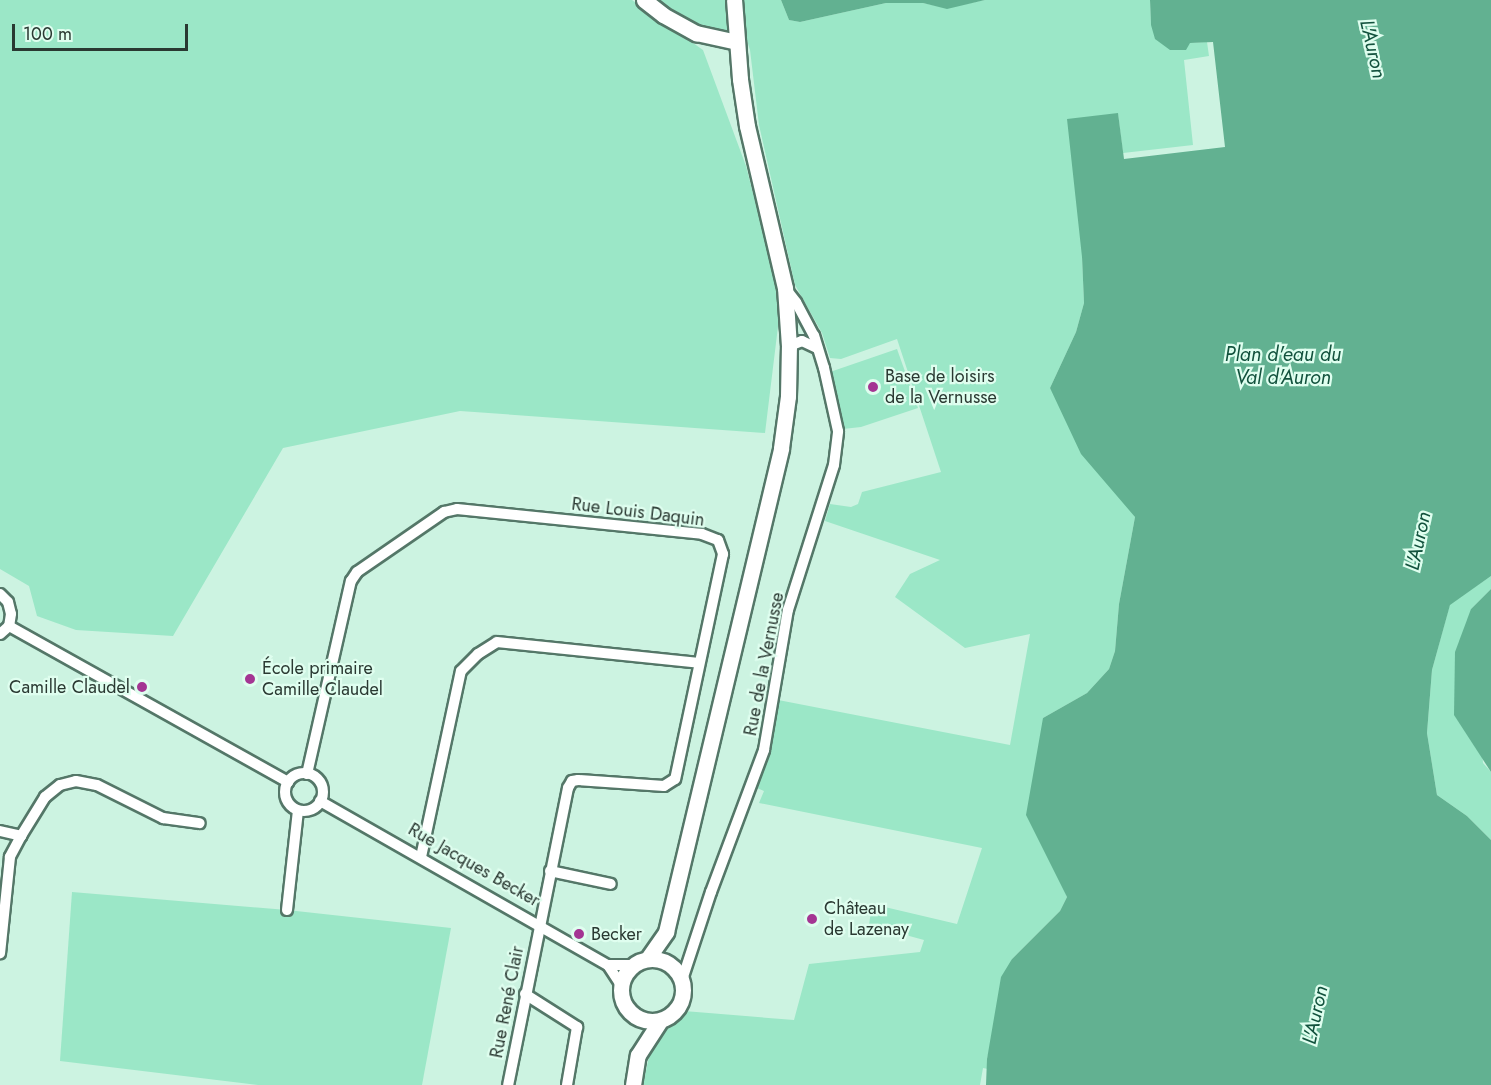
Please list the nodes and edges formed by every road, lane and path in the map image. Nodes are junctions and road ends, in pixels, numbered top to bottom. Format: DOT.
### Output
graph roads {
  1 [pos="644,0"];
  2 [pos="734,0"];
  3 [pos="737,42"];
  4 [pos="785,288"];
  5 [pos="789,346"];
  6 [pos="817,348"];
  7 [pos="0,594"];
  8 [pos="9,626"];
  9 [pos="0,634"];
  10 [pos="699,663"];
  11 [pos="308,774"];
  12 [pos="288,782"];
  13 [pos="320,801"];
  14 [pos="298,811"];
  15 [pos="200,823"];
  16 [pos="0,831"];
  17 [pos="21,836"];
  18 [pos="421,857"];
  19 [pos="550,871"];
  20 [pos="611,884"];
  21 [pos="287,910"];
  22 [pos="538,924"];
  23 [pos="666,932"];
  24 [pos="0,953"];
  25 [pos="648,958"];
  26 [pos="608,965"];
  27 [pos="632,965"];
  28 [pos="673,966"];
  29 [pos="682,980"];
  30 [pos="621,985"];
  31 [pos="525,994"];
  32 [pos="634,1016"];
  33 [pos="660,1021"];
  34 [pos="638,1055"];
  35 [pos="508,1085"];
  36 [pos="567,1085"];
  37 [pos="633,1085"];
  1 -- 3 [label="street"];
  2 -- 3 [label="street"];
  3 -- 4 [label="street"];
  4 -- 5 [label="street"];
  4 -- 6 [label="street, Rue de la Vernusse"];
  5 -- 6 [label="street"];
  5 -- 23 [label="street"];
  6 -- 29 [label="street, Rue de la Vernusse"];
  7 -- 8 [label="street"];
  8 -- 9 [label="street"];
  8 -- 12 [label="street"];
  10 -- 11 [label="street, Rue Louis Daquin"];
  10 -- 18 [label="street"];
  10 -- 19 [label="street, Rue Louis Daquin"];
  11 -- 12 [label="street"];
  11 -- 13 [label="street"];
  12 -- 14 [label="street"];
  13 -- 14 [label="street"];
  13 -- 18 [label="street, Rue Jacques Becker"];
  14 -- 21 [label="street"];
  15 -- 17 [label="street"];
  16 -- 17 [label="street"];
  17 -- 24 [label="street"];
  18 -- 22 [label="street, Rue Jacques Becker"];
  19 -- 20 [label="street"];
  19 -- 22 [label="street, Rue Louis Daquin"];
  22 -- 26 [label="street, Rue Jacques Becker"];
  22 -- 31 [label="street, Rue René Clair"];
  23 -- 25 [label="street"];
  23 -- 28 [label="street"];
  25 -- 27 [label="street"];
  25 -- 28 [label="street"];
  26 -- 27 [label="street"];
  26 -- 30 [label="street, Rue Jacques Becker"];
  27 -- 30 [label="street"];
  28 -- 29 [label="street"];
  29 -- 33 [label="street"];
  30 -- 32 [label="street, Rue Jacques Becker"];
  31 -- 35 [label="street, Rue René Clair"];
  31 -- 36 [label="street"];
  32 -- 33 [label="street"];
  32 -- 34 [label="street, Rue Jacques Becker"];
  33 -- 34 [label="street"];
  34 -- 37 [label="street"];
}
